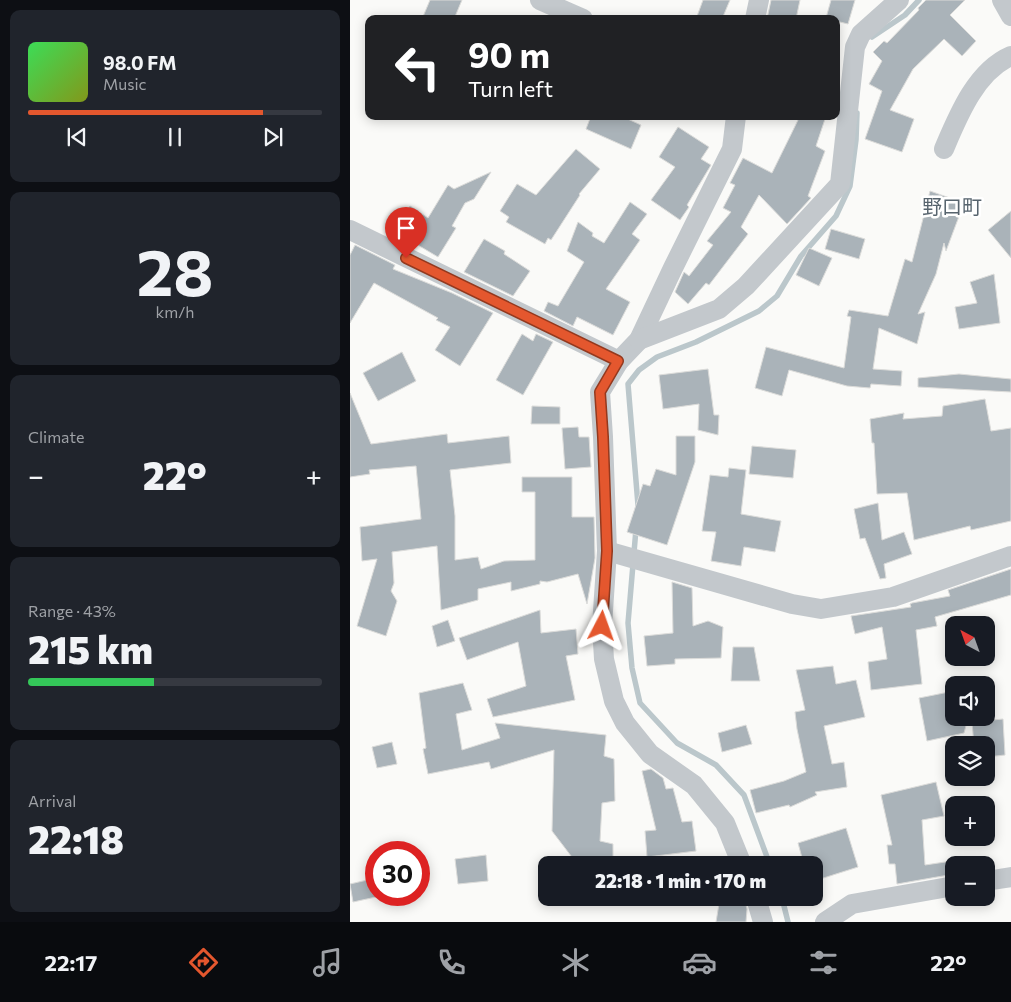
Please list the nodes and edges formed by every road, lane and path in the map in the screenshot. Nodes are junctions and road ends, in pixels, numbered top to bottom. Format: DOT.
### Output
graph roads {
  1 [pos="540,0"];
  2 [pos="759,0"];
  3 [pos="899,0"];
  4 [pos="1002,0"];
  5 [pos="574,15"];
  6 [pos="756,15"];
  7 [pos="1011,16"];
  8 [pos="1011,56"];
  9 [pos="736,120"];
  10 [pos="944,149"];
  11 [pos="350,230"];
  12 [pos="639,340"];
  13 [pos="618,361"];
  14 [pos="607,551"];
  15 [pos="1011,556"];
  16 [pos="738,856"];
  17 [pos="1011,877"];
  18 [pos="995,880"];
  19 [pos="945,888"];
  20 [pos="758,906"];
  21 [pos="763,922"];
  22 [pos="825,922"];
  1 -- 5 [label="street"];
  2 -- 6 [label="street"];
  3 -- 12 [label="street"];
  4 -- 7 [label="street"];
  8 -- 10 [label="street"];
  9 -- 12 [label="street"];
  11 -- 13 [label="street"];
  12 -- 13 [label="street"];
  13 -- 14 [label="street"];
  14 -- 15 [label="street"];
  14 -- 16 [label="street"];
  17 -- 18 [label="street"];
  19 -- 22 [label="street"];
  20 -- 21 [label="street"];
}
